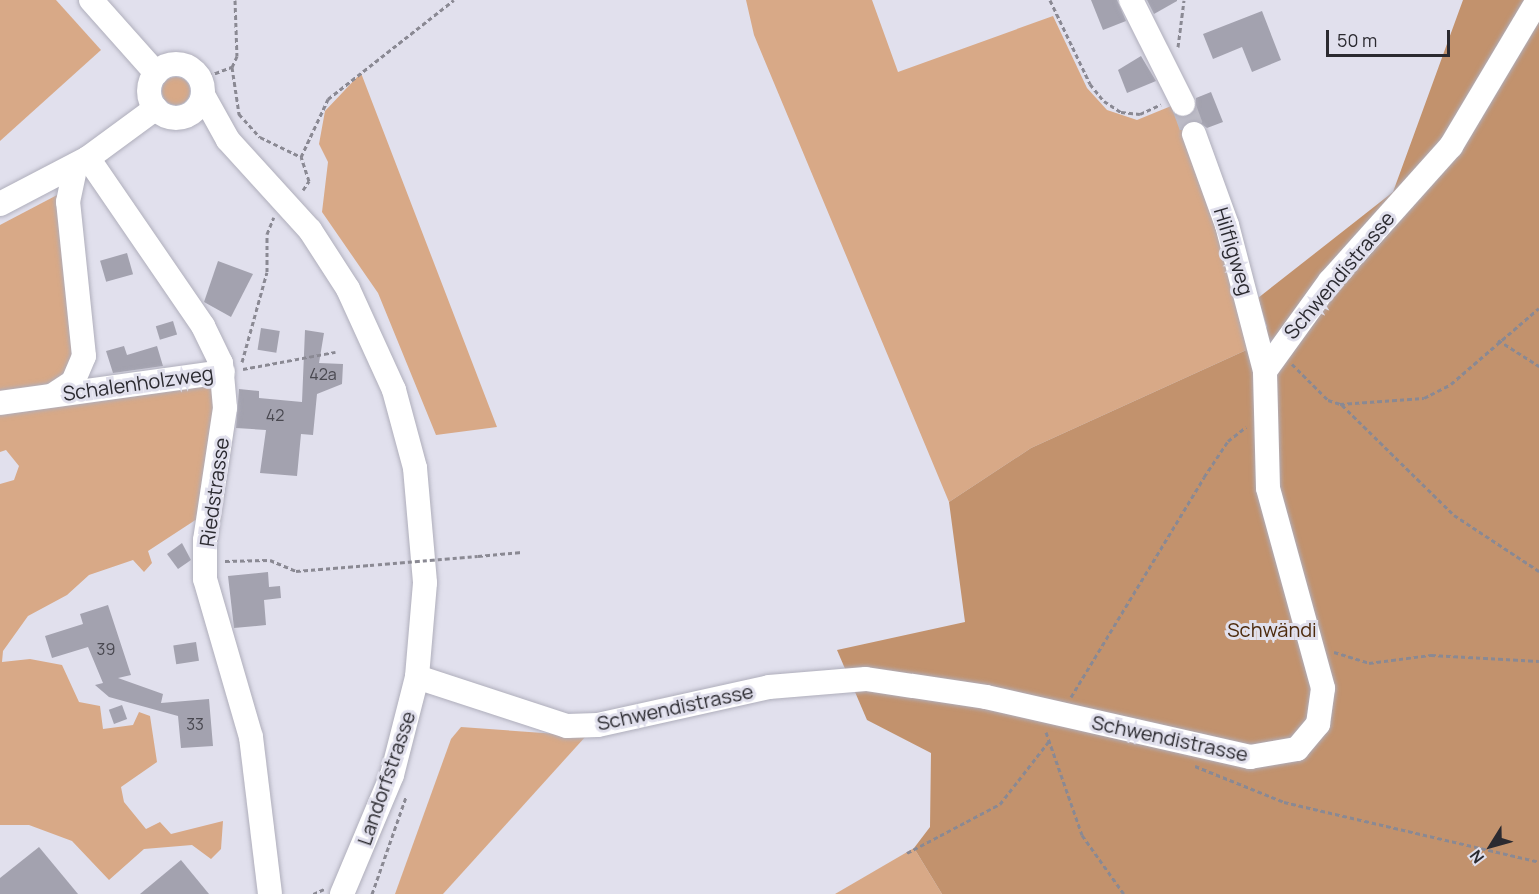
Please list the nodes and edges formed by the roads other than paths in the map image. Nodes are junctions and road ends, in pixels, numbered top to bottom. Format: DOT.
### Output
graph roads {
  1 [pos="91,0"];
  2 [pos="1131,0"];
  3 [pos="1538,0"];
  4 [pos="156,73"];
  5 [pos="202,87"];
  6 [pos="1179,98"];
  7 [pos="156,108"];
  8 [pos="180,117"];
  9 [pos="1194,134"];
  10 [pos="228,140"];
  11 [pos="82,162"];
  12 [pos="0,204"];
  13 [pos="232,371"];
  14 [pos="1265,371"];
  15 [pos="53,395"];
  16 [pos="0,403"];
  17 [pos="417,677"];
  18 [pos="270,894"];
  19 [pos="342,894"];
  1 -- 4 [label="street"];
  2 -- 6 [label="street"];
  3 -- 14 [label="street, Schwendistrasse"];
  4 -- 5 [label="street"];
  4 -- 7 [label="street"];
  5 -- 8 [label="street"];
  5 -- 10 [label="street, Landorfstrasse"];
  7 -- 8 [label="street, Landorfstrasse"];
  7 -- 11 [label="street"];
  8 -- 10 [label="street, Landorfstrasse"];
  9 -- 14 [label="street, Hilfligweg"];
  10 -- 17 [label="street, Landorfstrasse"];
  11 -- 12 [label="street"];
  11 -- 13 [label="street, Riedstrasse"];
  11 -- 15 [label="street, Schalenholzweg"];
  13 -- 15 [label="street, Schalenholzweg"];
  13 -- 18 [label="street, Riedstrasse"];
  14 -- 17 [label="street, Schwendistrasse"];
  15 -- 16 [label="street, Schalenholzweg"];
  17 -- 19 [label="street, Landorfstrasse"];
}
